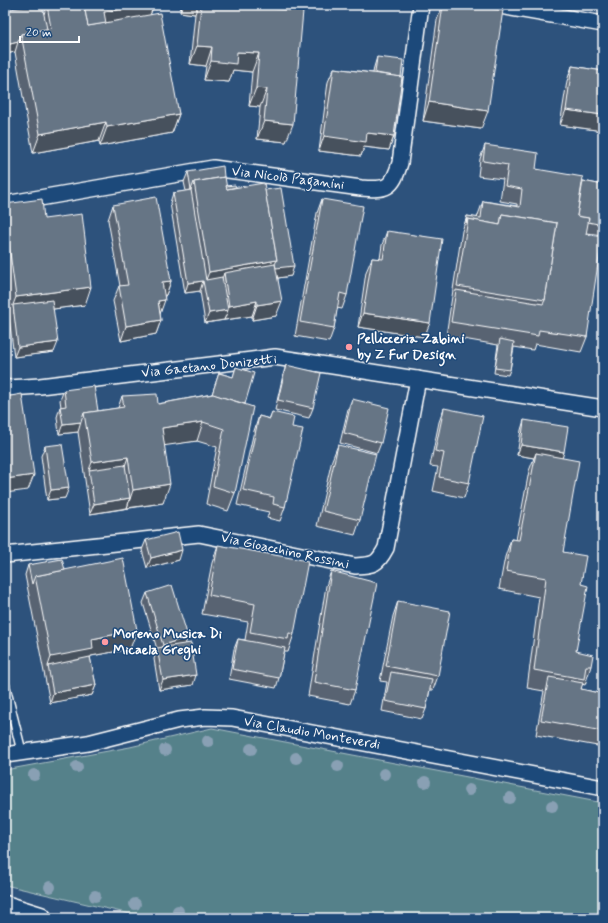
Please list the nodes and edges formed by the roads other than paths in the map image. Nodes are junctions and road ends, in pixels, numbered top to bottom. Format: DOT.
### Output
graph roads {
  1 [pos="421,5"];
  2 [pos="494,5"];
  3 [pos="603,24"];
  4 [pos="5,204"];
  5 [pos="418,379"];
  6 [pos="5,387"];
  7 [pos="603,408"];
  8 [pos="5,555"];
  9 [pos="5,685"];
  10 [pos="22,753"];
  11 [pos="5,755"];
  12 [pos="603,788"];
  13 [pos="5,907"];
  14 [pos="40,918"];
  1 -- 4 [label="street, Via Nicolò Paganini"];
  2 -- 3 [label="street"];
  5 -- 6 [label="street, Via Gaetano Donizetti"];
  5 -- 7 [label="street, Via Gaetano Donizetti"];
  5 -- 8 [label="street, Via Gioacchino Rossini"];
  9 -- 10 [label="lane"];
  10 -- 11 [label="street, Via Claudio Monteverdi"];
  10 -- 12 [label="street, Via Claudio Monteverdi"];
  13 -- 14 [label="street"];
}
